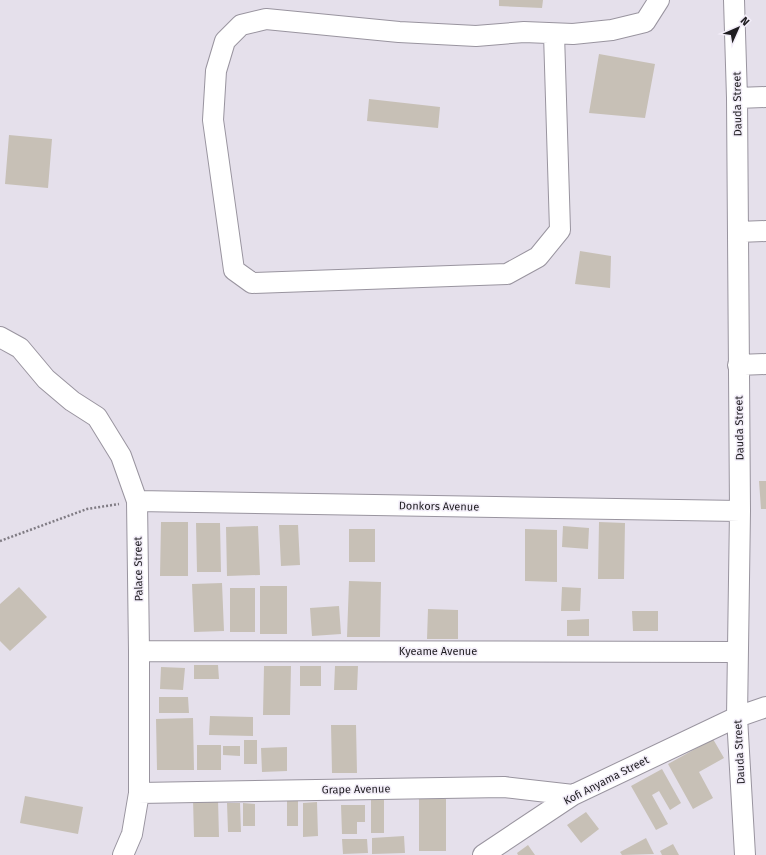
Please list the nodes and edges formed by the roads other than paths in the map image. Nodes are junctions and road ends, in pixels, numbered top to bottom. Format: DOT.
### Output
graph roads {
  1 [pos="659,0"];
  2 [pos="734,0"];
  3 [pos="554,34"];
  4 [pos="766,97"];
  5 [pos="737,98"];
  6 [pos="766,231"];
  7 [pos="738,232"];
  8 [pos="0,337"];
  9 [pos="766,364"];
  10 [pos="738,365"];
  11 [pos="137,501"];
  12 [pos="740,511"];
  13 [pos="139,650"];
  14 [pos="737,652"];
  15 [pos="766,707"];
  16 [pos="737,717"];
  17 [pos="139,793"];
  18 [pos="573,795"];
  19 [pos="124,855"];
  20 [pos="483,855"];
  21 [pos="745,855"];
  1 -- 3 [label="street"];
  2 -- 5 [label="street, Dauda Street"];
  3 -- 3 [label="street"];
  4 -- 5 [label="street"];
  5 -- 7 [label="street, Dauda Street"];
  6 -- 7 [label="street"];
  7 -- 10 [label="street, Dauda Street"];
  8 -- 11 [label="street, Palace Street"];
  9 -- 10 [label="street"];
  10 -- 12 [label="street, Dauda Street"];
  11 -- 12 [label="street, Donkors Avenue"];
  11 -- 13 [label="street, Palace Street"];
  12 -- 14 [label="street, Dauda Street"];
  13 -- 14 [label="street, Kyeame Avenue"];
  13 -- 17 [label="street, Palace Street"];
  14 -- 16 [label="street, Dauda Street"];
  15 -- 16 [label="street, Kofi Anyama Street"];
  16 -- 18 [label="street, Kofi Anyama Street"];
  16 -- 21 [label="street, Dauda Street"];
  17 -- 18 [label="street, Grape Avenue"];
  17 -- 19 [label="street, Palace Street"];
  18 -- 20 [label="street, Kofi Anyama Street"];
}
